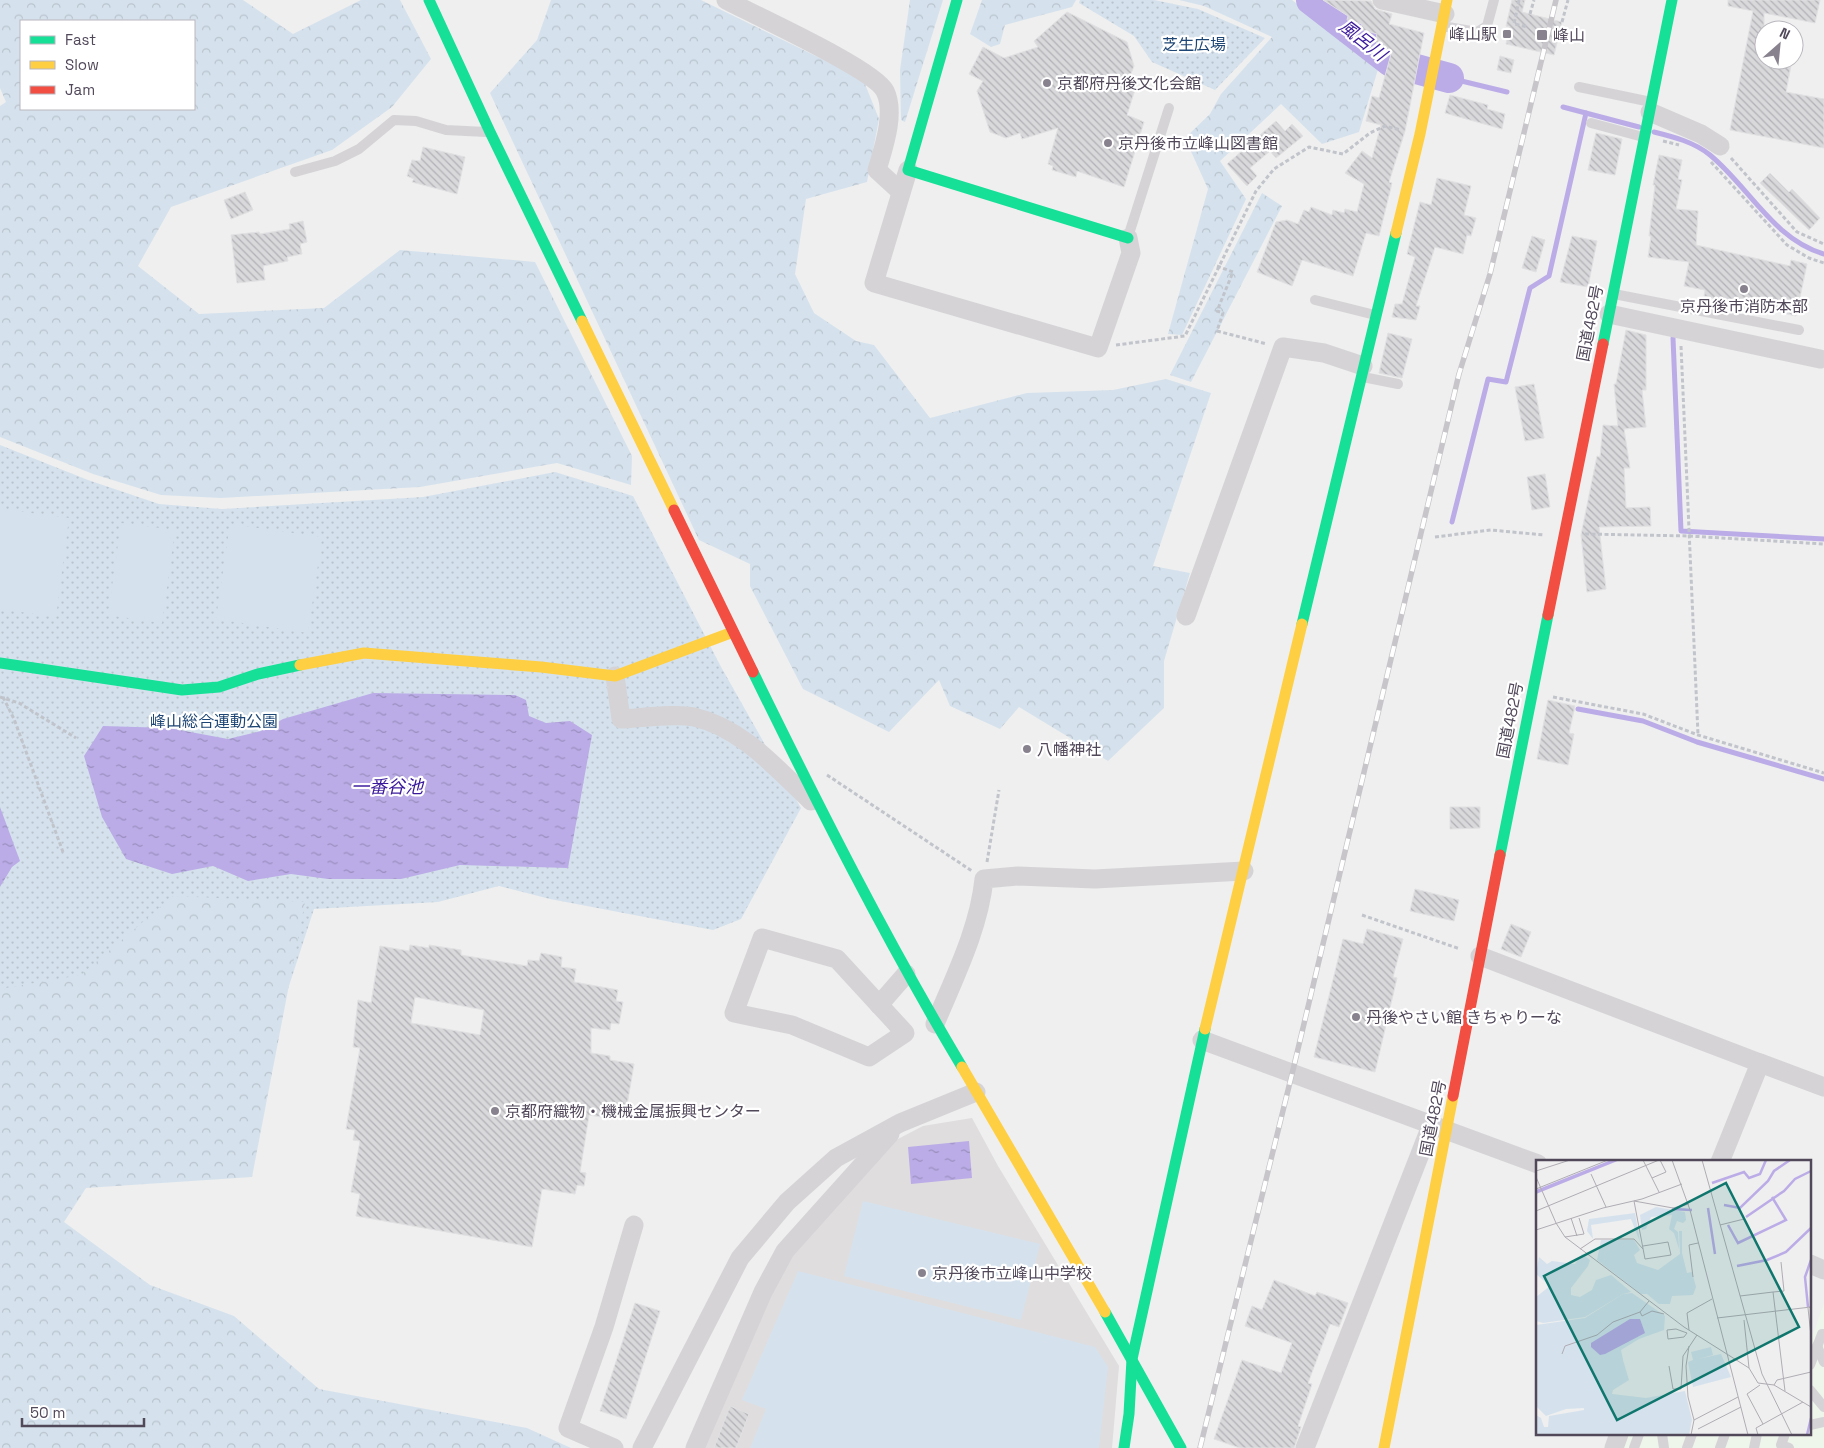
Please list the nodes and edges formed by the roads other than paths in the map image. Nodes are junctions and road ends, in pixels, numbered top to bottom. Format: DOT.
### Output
graph roads {
  1 [pos="429,0"];
  2 [pos="726,0"];
  3 [pos="957,0"];
  4 [pos="1494,0"];
  5 [pos="1672,0"];
  6 [pos="1392,1"];
  7 [pos="1445,13"];
  8 [pos="1579,87"];
  9 [pos="1651,107"];
  10 [pos="1170,108"];
  11 [pos="1591,123"];
  12 [pos="490,132"];
  13 [pos="1644,137"];
  14 [pos="1713,152"];
  15 [pos="908,170"];
  16 [pos="296,172"];
  17 [pos="901,192"];
  18 [pos="1128,238"];
  19 [pos="1613,293"];
  20 [pos="1315,300"];
  21 [pos="1609,314"];
  22 [pos="1375,315"];
  23 [pos="1800,330"];
  24 [pos="1820,360"];
  25 [pos="1362,371"];
  26 [pos="1398,384"];
  27 [pos="1186,616"];
  28 [pos="733,632"];
  29 [pos="0,663"];
  30 [pos="615,676"];
  31 [pos="821,811"];
  32 [pos="1244,872"];
  33 [pos="1480,956"];
  34 [pos="906,974"];
  35 [pos="879,1005"];
  36 [pos="935,1024"];
  37 [pos="1202,1040"];
  38 [pos="1760,1063"];
  39 [pos="1824,1087"];
  40 [pos="976,1092"];
  41 [pos="900,1123"];
  42 [pos="1439,1129"];
  43 [pos="1721,1160"];
  44 [pos="1536,1163"];
  45 [pos="634,1225"];
  46 [pos="1812,1265"];
  47 [pos="1824,1270"];
  48 [pos="1824,1334"];
  49 [pos="1817,1346"];
  50 [pos="1132,1359"];
  51 [pos="1812,1359"];
  52 [pos="1824,1362"];
  53 [pos="1812,1392"];
  54 [pos="1824,1407"];
  55 [pos="1618,1436"];
  56 [pos="1638,1436"];
  57 [pos="1691,1436"];
  58 [pos="1784,1436"];
  59 [pos="614,1448"];
  60 [pos="642,1448"];
  61 [pos="695,1448"];
  62 [pos="1124,1448"];
  63 [pos="1181,1448"];
  64 [pos="1305,1448"];
  65 [pos="1384,1448"];
  66 [pos="1614,1448"];
  67 [pos="1634,1448"];
  68 [pos="1687,1448"];
  69 [pos="1789,1448"];
  1 -- 12 [label="main road"];
  2 -- 17 [label="street"];
  3 -- 15 [label="main road"];
  4 -- 7 [label="lane"];
  5 -- 9 [label="main road, 国道482号"];
  6 -- 7 [label="street"];
  7 -- 22 [label="main road"];
  8 -- 9 [label="lane"];
  9 -- 13 [label="main road, 国道482号"];
  9 -- 14 [label="street"];
  10 -- 18 [label="lane"];
  11 -- 13 [label="lane"];
  12 -- 16 [label="lane"];
  12 -- 28 [label="main road"];
  13 -- 19 [label="main road, 国道482号"];
  15 -- 17 [label="street"];
  15 -- 18 [label="main road"];
  17 -- 18 [label="street"];
  19 -- 21 [label="main road, 国道482号"];
  19 -- 23 [label="lane"];
  20 -- 22 [label="lane"];
  21 -- 24 [label="street"];
  21 -- 33 [label="main road, 国道482号"];
  22 -- 25 [label="main road"];
  25 -- 26 [label="lane"];
  25 -- 27 [label="street"];
  25 -- 32 [label="main road"];
  28 -- 30 [label="main road"];
  28 -- 31 [label="main road"];
  29 -- 30 [label="main road"];
  30 -- 31 [label="street"];
  31 -- 34 [label="main road"];
  32 -- 36 [label="street"];
  32 -- 37 [label="main road"];
  33 -- 38 [label="street"];
  33 -- 42 [label="main road, 国道482号"];
  34 -- 35 [label="street"];
  34 -- 36 [label="main road"];
  35 -- 35 [label="street"];
  36 -- 40 [label="main road"];
  37 -- 42 [label="street"];
  37 -- 50 [label="main road"];
  38 -- 39 [label="street"];
  38 -- 43 [label="street"];
  40 -- 41 [label="street"];
  40 -- 50 [label="main road"];
  41 -- 60 [label="street"];
  41 -- 61 [label="street"];
  42 -- 44 [label="street"];
  42 -- 64 [label="street"];
  42 -- 65 [label="main road, 国道482号"];
  45 -- 59 [label="street"];
  46 -- 47 [label="street"];
  48 -- 49 [label="lane"];
  49 -- 51 [label="lane"];
  49 -- 52 [label="lane"];
  50 -- 62 [label="main road"];
  50 -- 63 [label="main road"];
  53 -- 54 [label="lane"];
  55 -- 66 [label="street"];
  56 -- 67 [label="lane"];
  57 -- 68 [label="lane"];
  58 -- 69 [label="lane"];
}
